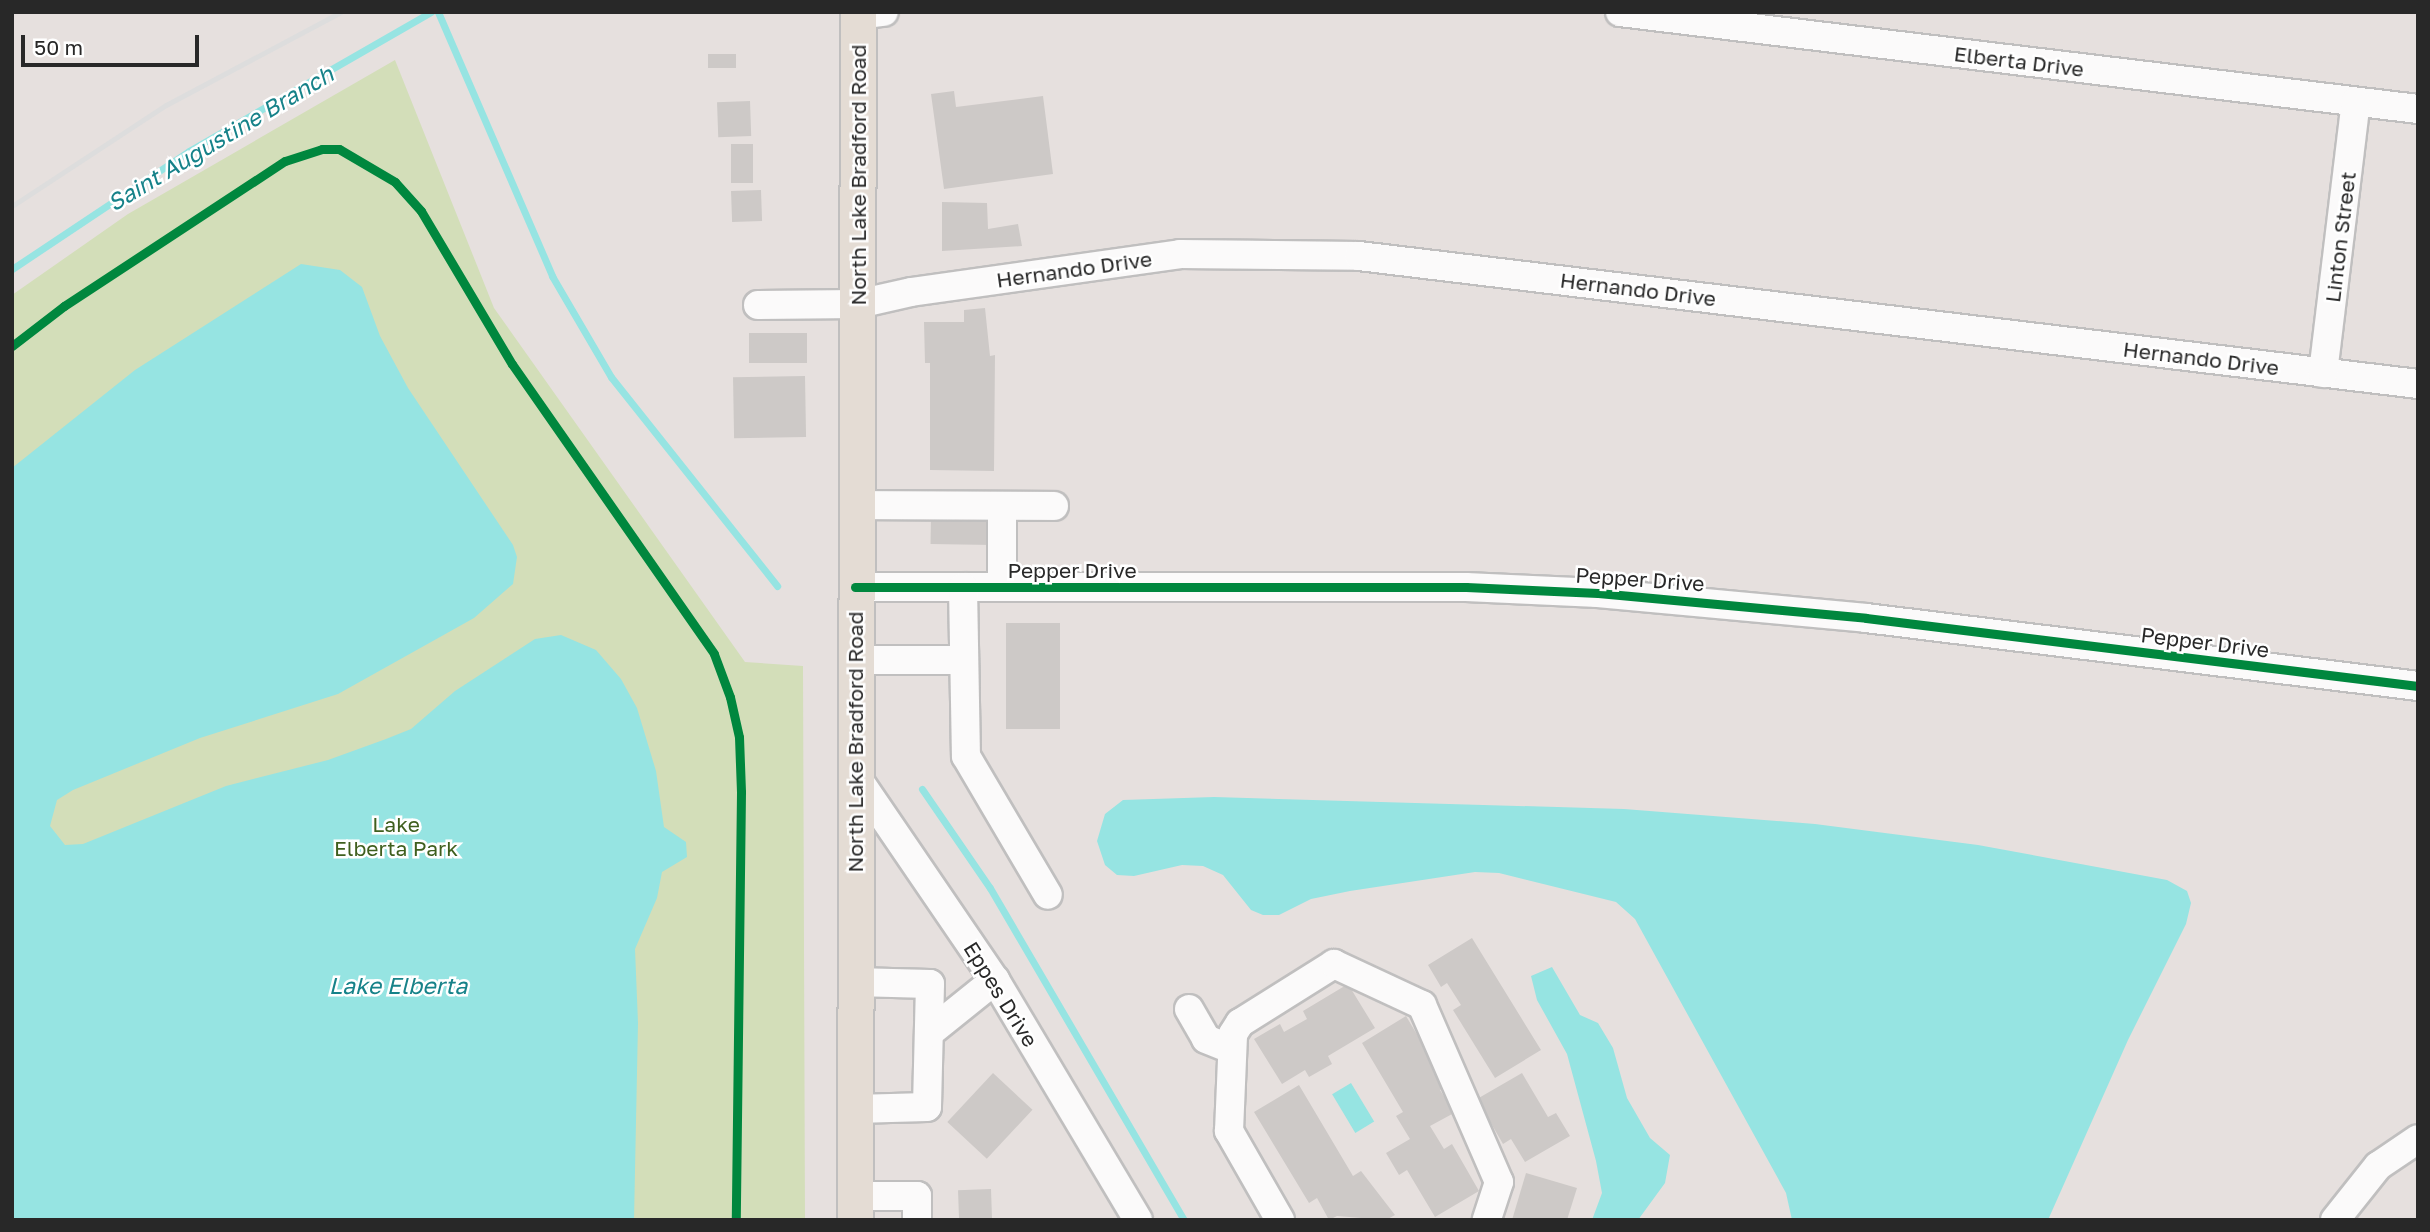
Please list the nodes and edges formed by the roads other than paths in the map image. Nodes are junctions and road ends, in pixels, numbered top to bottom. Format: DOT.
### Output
graph roads {
  1 [pos="1620,12"];
  2 [pos="867,13"];
  3 [pos="2356,102"];
  4 [pos="2418,109"];
  5 [pos="858,304"];
  6 [pos="758,305"];
  7 [pos="2323,373"];
  8 [pos="2418,384"];
  9 [pos="856,505"];
  10 [pos="1002,506"];
  11 [pos="1054,506"];
  12 [pos="855,587"];
  13 [pos="963,587"];
  14 [pos="1002,587"];
  15 [pos="855,660"];
  16 [pos="964,660"];
  17 [pos="2418,685"];
  18 [pos="855,775"];
  19 [pos="1048,895"];
  20 [pos="995,980"];
  21 [pos="855,982"];
  22 [pos="1189,1009"];
  23 [pos="929,1033"];
  24 [pos="1231,1049"];
  25 [pos="855,1109"];
  26 [pos="2418,1139"];
  27 [pos="855,1208"];
  28 [pos="917,1220"];
  29 [pos="1138,1220"];
  30 [pos="1280,1220"];
  31 [pos="1487,1220"];
  32 [pos="2336,1220"];
  1 -- 3 [label="street, Elberta Drive"];
  2 -- 5 [label="main road, North Lake Bradford Road"];
  3 -- 4 [label="street, Elberta Drive"];
  3 -- 7 [label="street, Linton Street"];
  5 -- 6 [label="street, Hernando Drive"];
  5 -- 7 [label="street, Hernando Drive"];
  5 -- 9 [label="main road, North Lake Bradford Road"];
  7 -- 8 [label="street, Hernando Drive"];
  9 -- 10 [label="street"];
  9 -- 12 [label="main road, North Lake Bradford Road"];
  10 -- 11 [label="street"];
  10 -- 14 [label="street"];
  12 -- 13 [label="street, Pepper Drive"];
  12 -- 15 [label="main road, North Lake Bradford Road"];
  13 -- 14 [label="street, Pepper Drive"];
  13 -- 16 [label="street"];
  14 -- 17 [label="street, Pepper Drive"];
  15 -- 16 [label="street"];
  15 -- 18 [label="main road, North Lake Bradford Road"];
  16 -- 19 [label="street"];
  18 -- 20 [label="street, Eppes Drive"];
  18 -- 21 [label="main road, North Lake Bradford Road"];
  20 -- 23 [label="street"];
  20 -- 29 [label="street, Eppes Drive"];
  21 -- 23 [label="street"];
  21 -- 25 [label="main road, North Lake Bradford Road"];
  22 -- 24 [label="street"];
  23 -- 25 [label="street"];
  24 -- 30 [label="street"];
  24 -- 31 [label="street"];
  25 -- 27 [label="main road, North Lake Bradford Road"];
  26 -- 32 [label="street"];
  27 -- 28 [label="street"];
}
